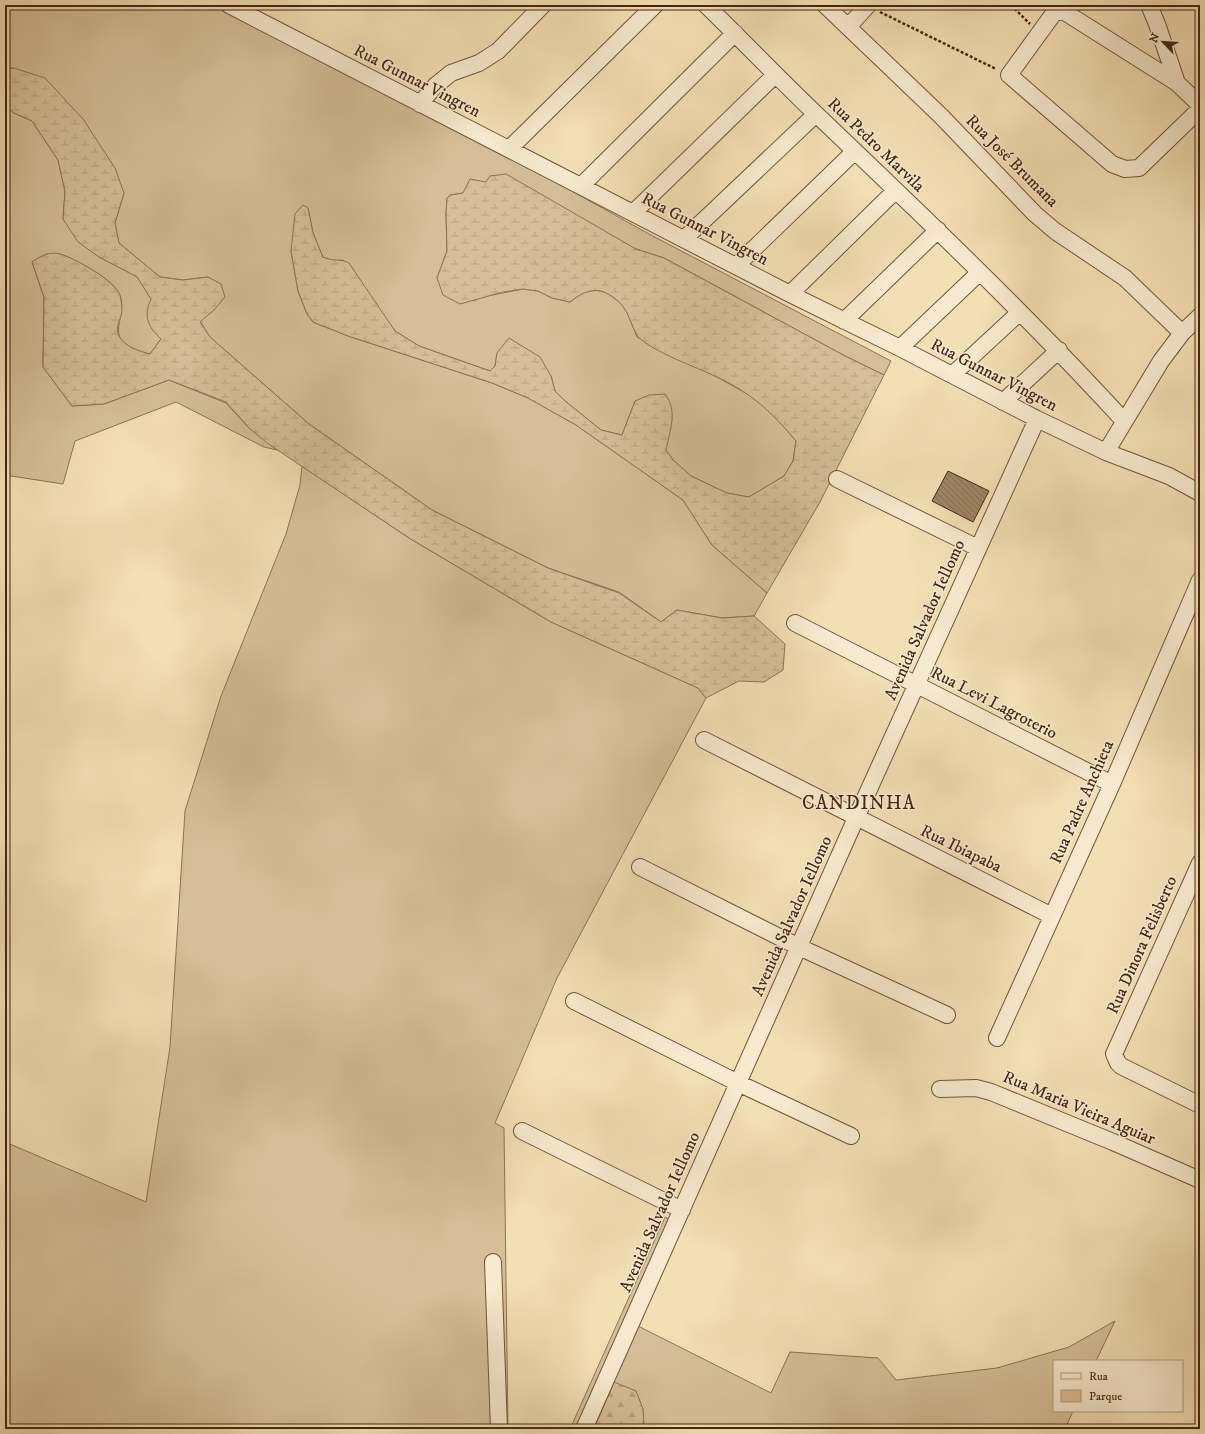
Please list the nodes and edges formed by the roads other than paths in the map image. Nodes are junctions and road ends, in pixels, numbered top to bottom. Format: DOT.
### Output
graph roads {
  1 [pos="229,5"];
  2 [pos="543,5"];
  3 [pos="655,5"];
  4 [pos="706,5"];
  5 [pos="825,5"];
  6 [pos="1149,5"];
  7 [pos="872,7"];
  8 [pos="848,27"];
  9 [pos="735,33"];
  10 [pos="775,75"];
  11 [pos="1177,83"];
  12 [pos="420,104"];
  13 [pos="1200,105"];
  14 [pos="1200,110"];
  15 [pos="816,114"];
  16 [pos="509,149"];
  17 [pos="855,151"];
  18 [pos="581,186"];
  19 [pos="895,191"];
  20 [pos="633,213"];
  21 [pos="938,230"];
  22 [pos="684,239"];
  23 [pos="737,266"];
  24 [pos="980,272"];
  25 [pos="790,294"];
  26 [pos="1020,312"];
  27 [pos="1200,316"];
  28 [pos="844,322"];
  29 [pos="1182,333"];
  30 [pos="900,348"];
  31 [pos="1059,350"];
  32 [pos="952,375"];
  33 [pos="1003,402"];
  34 [pos="1037,419"];
  35 [pos="1124,421"];
  36 [pos="1106,452"];
  37 [pos="837,480"];
  38 [pos="1200,493"];
  39 [pos="978,548"];
  40 [pos="1200,580"];
  41 [pos="796,623"];
  42 [pos="916,685"];
  43 [pos="704,740"];
  44 [pos="1112,784"];
  45 [pos="856,818"];
  46 [pos="1200,863"];
  47 [pos="640,867"];
  48 [pos="1052,916"];
  49 [pos="799,947"];
  50 [pos="574,1001"];
  51 [pos="947,1015"];
  52 [pos="998,1038"];
  53 [pos="738,1083"];
  54 [pos="940,1089"];
  55 [pos="1200,1105"];
  56 [pos="522,1131"];
  57 [pos="851,1136"];
  58 [pos="1200,1180"];
  59 [pos="682,1210"];
  60 [pos="493,1262"];
  61 [pos="499,1429"];
  62 [pos="584,1429"];
  1 -- 12 [label="street, Rua Gunnar Vingren"];
  2 -- 12 [label="street"];
  3 -- 16 [label="street"];
  4 -- 9 [label="street, Rua Pedro Marvila"];
  5 -- 8 [label="street, Rua José Brumana"];
  6 -- 11 [label="street"];
  7 -- 8 [label="street"];
  8 -- 29 [label="street, Rua José Brumana"];
  9 -- 10 [label="street, Rua Pedro Marvila"];
  9 -- 18 [label="street"];
  10 -- 15 [label="street, Rua Pedro Marvila"];
  10 -- 20 [label="street"];
  11 -- 13 [label="street"];
  11 -- 14 [label="street"];
  12 -- 16 [label="street, Rua Gunnar Vingren"];
  15 -- 17 [label="street, Rua Pedro Marvila"];
  15 -- 22 [label="street"];
  16 -- 18 [label="street, Rua Gunnar Vingren"];
  17 -- 19 [label="street, Rua Pedro Marvila"];
  17 -- 23 [label="street"];
  18 -- 20 [label="street, Rua Gunnar Vingren"];
  19 -- 21 [label="street, Rua Pedro Marvila"];
  19 -- 25 [label="street"];
  20 -- 22 [label="street, Rua Gunnar Vingren"];
  21 -- 24 [label="street, Rua Pedro Marvila"];
  21 -- 28 [label="street"];
  22 -- 23 [label="street, Rua Gunnar Vingren"];
  23 -- 25 [label="street, Rua Gunnar Vingren"];
  24 -- 26 [label="street, Rua Pedro Marvila"];
  24 -- 30 [label="street"];
  25 -- 28 [label="street, Rua Gunnar Vingren"];
  26 -- 31 [label="street, Rua Pedro Marvila"];
  26 -- 32 [label="street"];
  27 -- 29 [label="street"];
  28 -- 30 [label="street, Rua Gunnar Vingren"];
  29 -- 35 [label="street"];
  30 -- 32 [label="street, Rua Gunnar Vingren"];
  31 -- 33 [label="street"];
  31 -- 35 [label="street, Rua Pedro Marvila"];
  32 -- 33 [label="street, Rua Gunnar Vingren"];
  33 -- 34 [label="street, Rua Gunnar Vingren"];
  34 -- 36 [label="street, Rua Gunnar Vingren"];
  34 -- 39 [label="street, Avenida Salvador Iellomo"];
  35 -- 36 [label="street"];
  36 -- 38 [label="street, Rua Gunnar Vingren"];
  37 -- 39 [label="street"];
  39 -- 42 [label="street, Avenida Salvador Iellomo"];
  40 -- 44 [label="street, Rua Padre Anchieta"];
  41 -- 42 [label="street, Rua Levi Lagroterio"];
  42 -- 44 [label="street, Rua Levi Lagroterio"];
  42 -- 45 [label="street, Avenida Salvador Iellomo"];
  43 -- 45 [label="street, Rua Ibiapaba"];
  44 -- 48 [label="street, Rua Padre Anchieta"];
  45 -- 48 [label="street, Rua Ibiapaba"];
  45 -- 49 [label="street, Avenida Salvador Iellomo"];
  46 -- 55 [label="street, Rua Dinora Felisberto"];
  47 -- 49 [label="street"];
  48 -- 52 [label="street, Rua Padre Anchieta"];
  49 -- 51 [label="street"];
  49 -- 53 [label="street, Avenida Salvador Iellomo"];
  50 -- 53 [label="street"];
  53 -- 57 [label="street"];
  53 -- 59 [label="street, Avenida Salvador Iellomo"];
  54 -- 58 [label="street, Rua Maria Vieira Aguiar"];
  56 -- 59 [label="street"];
  59 -- 62 [label="street, Avenida Salvador Iellomo"];
  60 -- 61 [label="street"];
}
